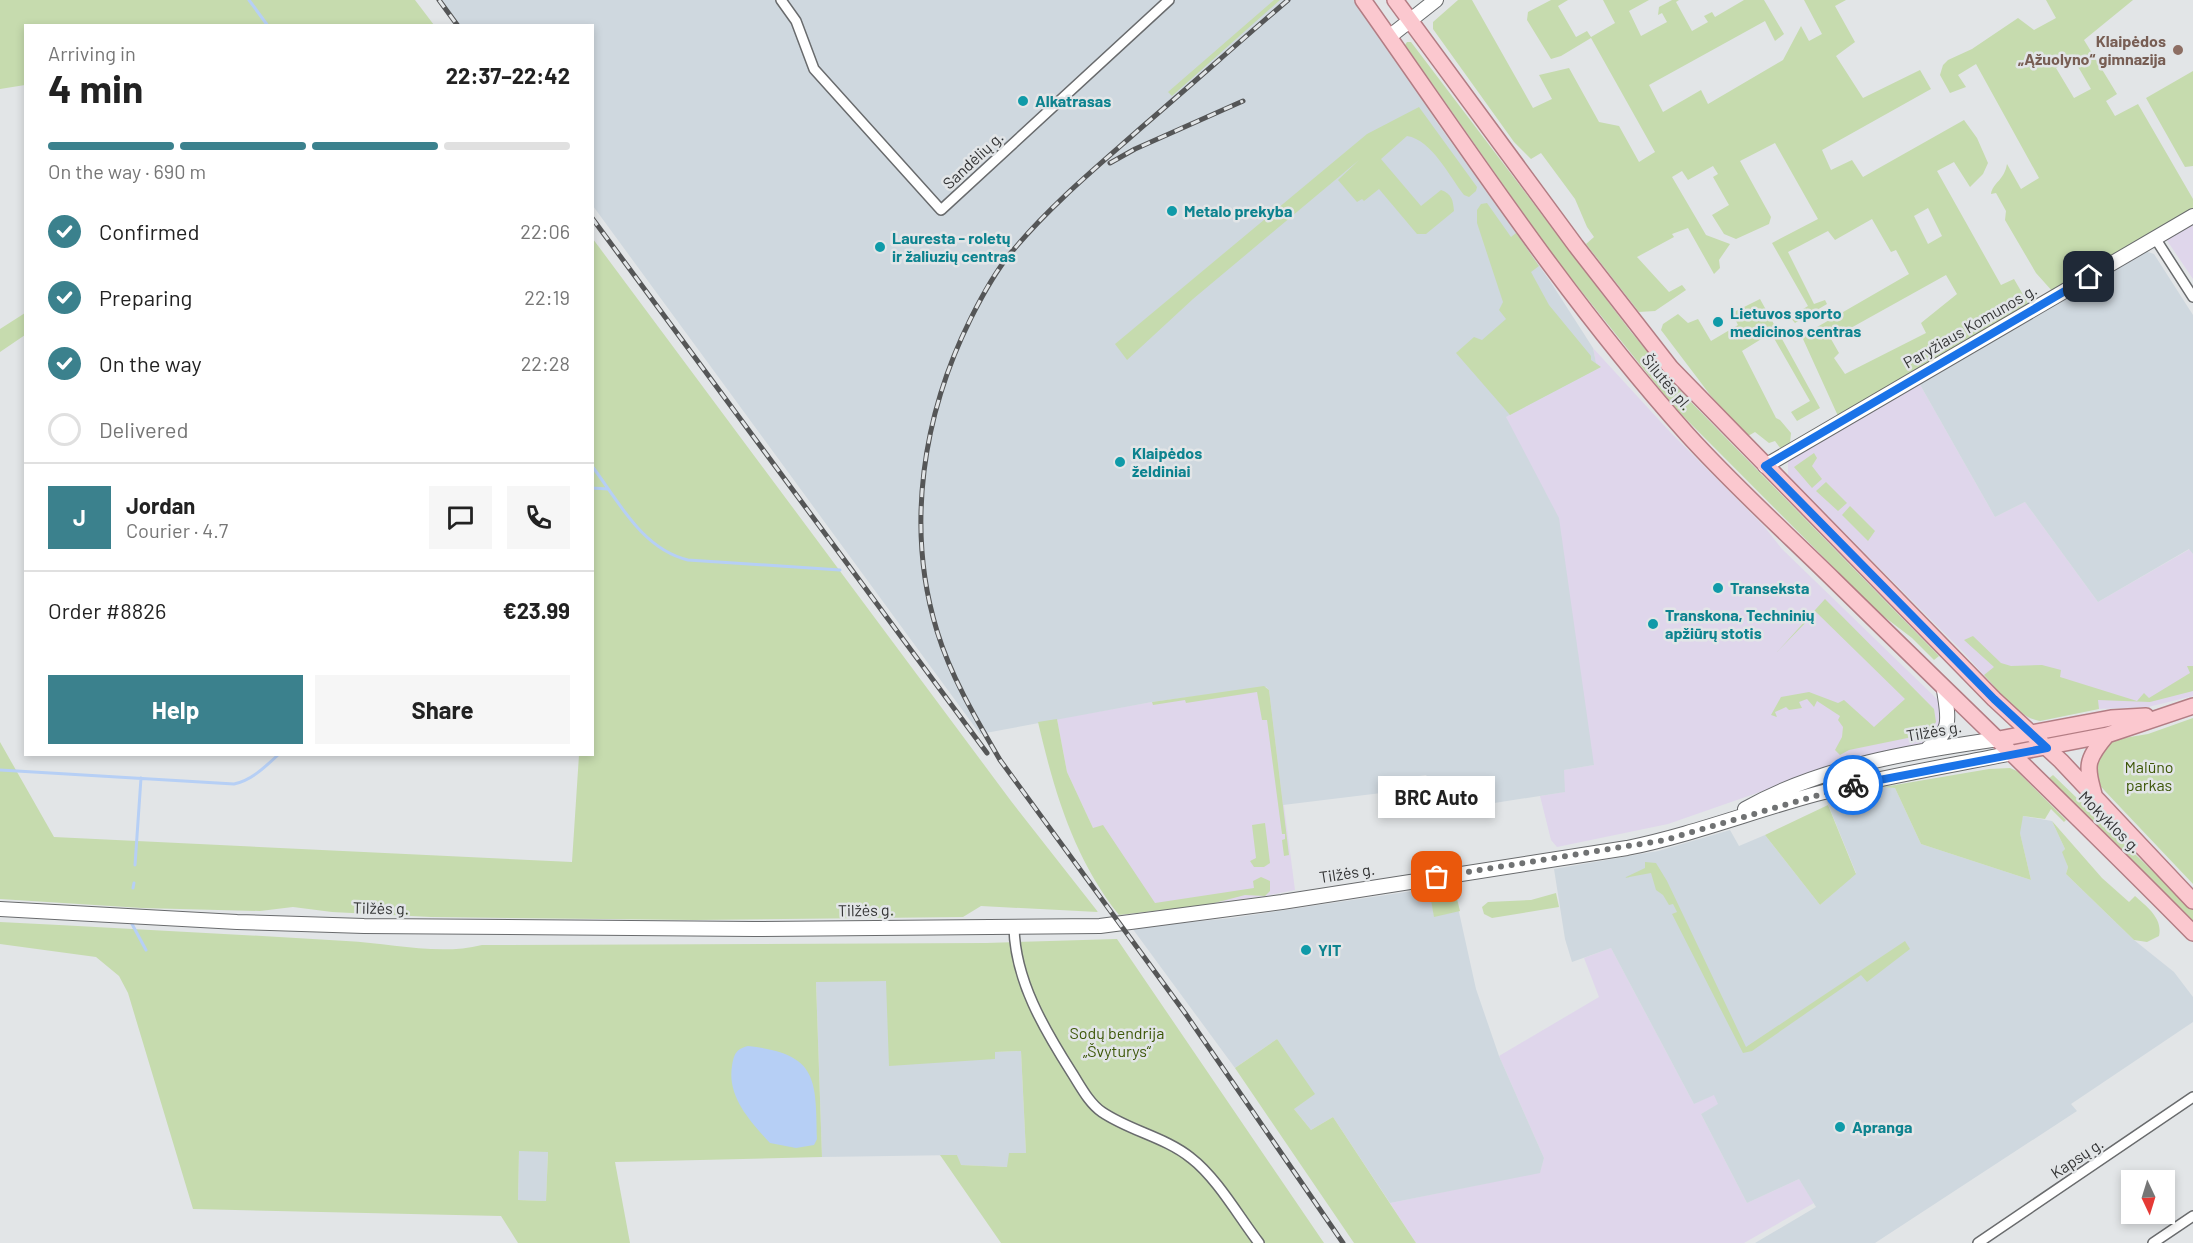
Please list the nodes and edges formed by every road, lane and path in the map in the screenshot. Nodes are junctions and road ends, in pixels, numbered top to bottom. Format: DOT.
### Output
graph roads {
  1 [pos="781,0"];
  2 [pos="1169,0"];
  3 [pos="1363,0"];
  4 [pos="1395,0"];
  5 [pos="1436,0"];
  6 [pos="1410,21"];
  7 [pos="1389,37"];
  8 [pos="2193,216"];
  9 [pos="2156,238"];
  10 [pos="2193,297"];
  11 [pos="1765,466"];
  12 [pos="1944,690"];
  13 [pos="2193,706"];
  14 [pos="2161,716"];
  15 [pos="2032,733"];
  16 [pos="2107,735"];
  17 [pos="1999,739"];
  18 [pos="2047,748"];
  19 [pos="1926,749"];
  20 [pos="2013,753"];
  21 [pos="2096,800"];
  22 [pos="1723,821"];
  23 [pos="2193,901"];
  24 [pos="0,909"];
  25 [pos="1014,927"];
  26 [pos="2193,933"];
  27 [pos="2193,1097"];
  28 [pos="2193,1216"];
  29 [pos="1259,1243"];
  30 [pos="1978,1243"];
  31 [pos="2153,1243"];
  1 -- 2 [label="street, Sandėlių g."];
  3 -- 7 [label="main road, Šilutės pl."];
  4 -- 6 [label="main road, Šilutės pl."];
  5 -- 6 [label="main road"];
  6 -- 7 [label="main road"];
  6 -- 11 [label="main road, Šilutės pl."];
  7 -- 12 [label="main road, Šilutės pl."];
  8 -- 9 [label="main road, Paryžiaus Komunos g."];
  9 -- 10 [label="street"];
  9 -- 11 [label="main road, Paryžiaus Komunos g."];
  11 -- 15 [label="main road, Šilutės pl."];
  12 -- 17 [label="main road, Šilutės pl."];
  12 -- 19 [label="main road"];
  13 -- 14 [label="main road, Tilžės g."];
  14 -- 15 [label="main road, Tilžės g."];
  14 -- 16 [label="main road, Tilžės g."];
  15 -- 17 [label="main road, Tilžės g."];
  15 -- 18 [label="main road, Mokyklos g."];
  16 -- 18 [label="main road, Tilžės g."];
  16 -- 21 [label="main road"];
  17 -- 19 [label="main road, Tilžės g."];
  17 -- 20 [label="main road, Mokyklos g."];
  18 -- 20 [label="main road, Tilžės g."];
  18 -- 21 [label="main road, Mokyklos g."];
  19 -- 22 [label="main road, Tilžės g."];
  20 -- 22 [label="main road, Tilžės g."];
  20 -- 26 [label="main road, Mokyklos g."];
  21 -- 23 [label="main road, Mokyklos g."];
  22 -- 25 [label="main road, Tilžės g."];
  24 -- 25 [label="main road, Tilžės g."];
  25 -- 29 [label="street"];
  27 -- 30 [label="street, Kapsų g."];
  28 -- 31 [label="street"];
}
